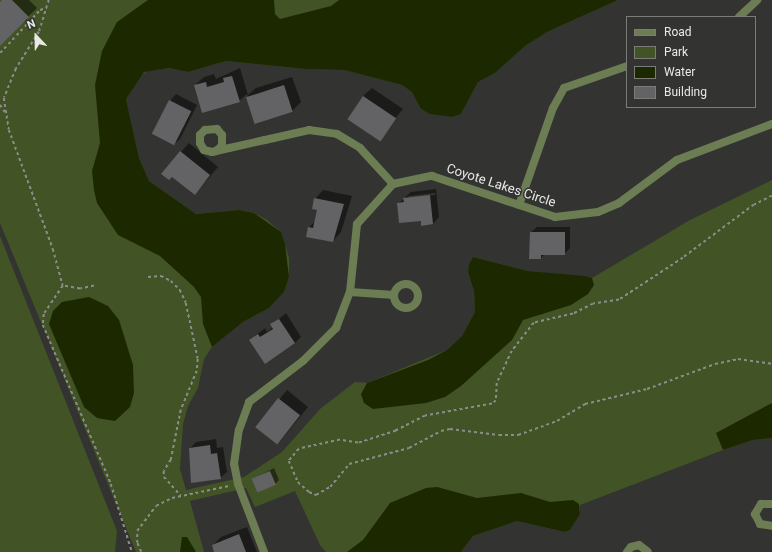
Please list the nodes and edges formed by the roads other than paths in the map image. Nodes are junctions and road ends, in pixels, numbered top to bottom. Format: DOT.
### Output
graph roads {
  1 [pos="757,0"];
  2 [pos="740,16"];
  3 [pos="626,66"];
  4 [pos="772,124"];
  5 [pos="216,151"];
  6 [pos="393,184"];
  7 [pos="519,205"];
  8 [pos="350,292"];
  9 [pos="394,295"];
  10 [pos="772,504"];
  11 [pos="772,526"];
  12 [pos="264,552"];
  13 [pos="627,552"];
  14 [pos="648,552"];
  1 -- 2 [label="street"];
  3 -- 7 [label="street"];
  4 -- 7 [label="street, Coyote Lakes Circle"];
  5 -- 6 [label="street"];
  6 -- 7 [label="street, Coyote Lakes Circle"];
  6 -- 8 [label="street"];
  8 -- 9 [label="street"];
  8 -- 12 [label="street"];
  10 -- 11 [label="street"];
  13 -- 14 [label="street"];
}
